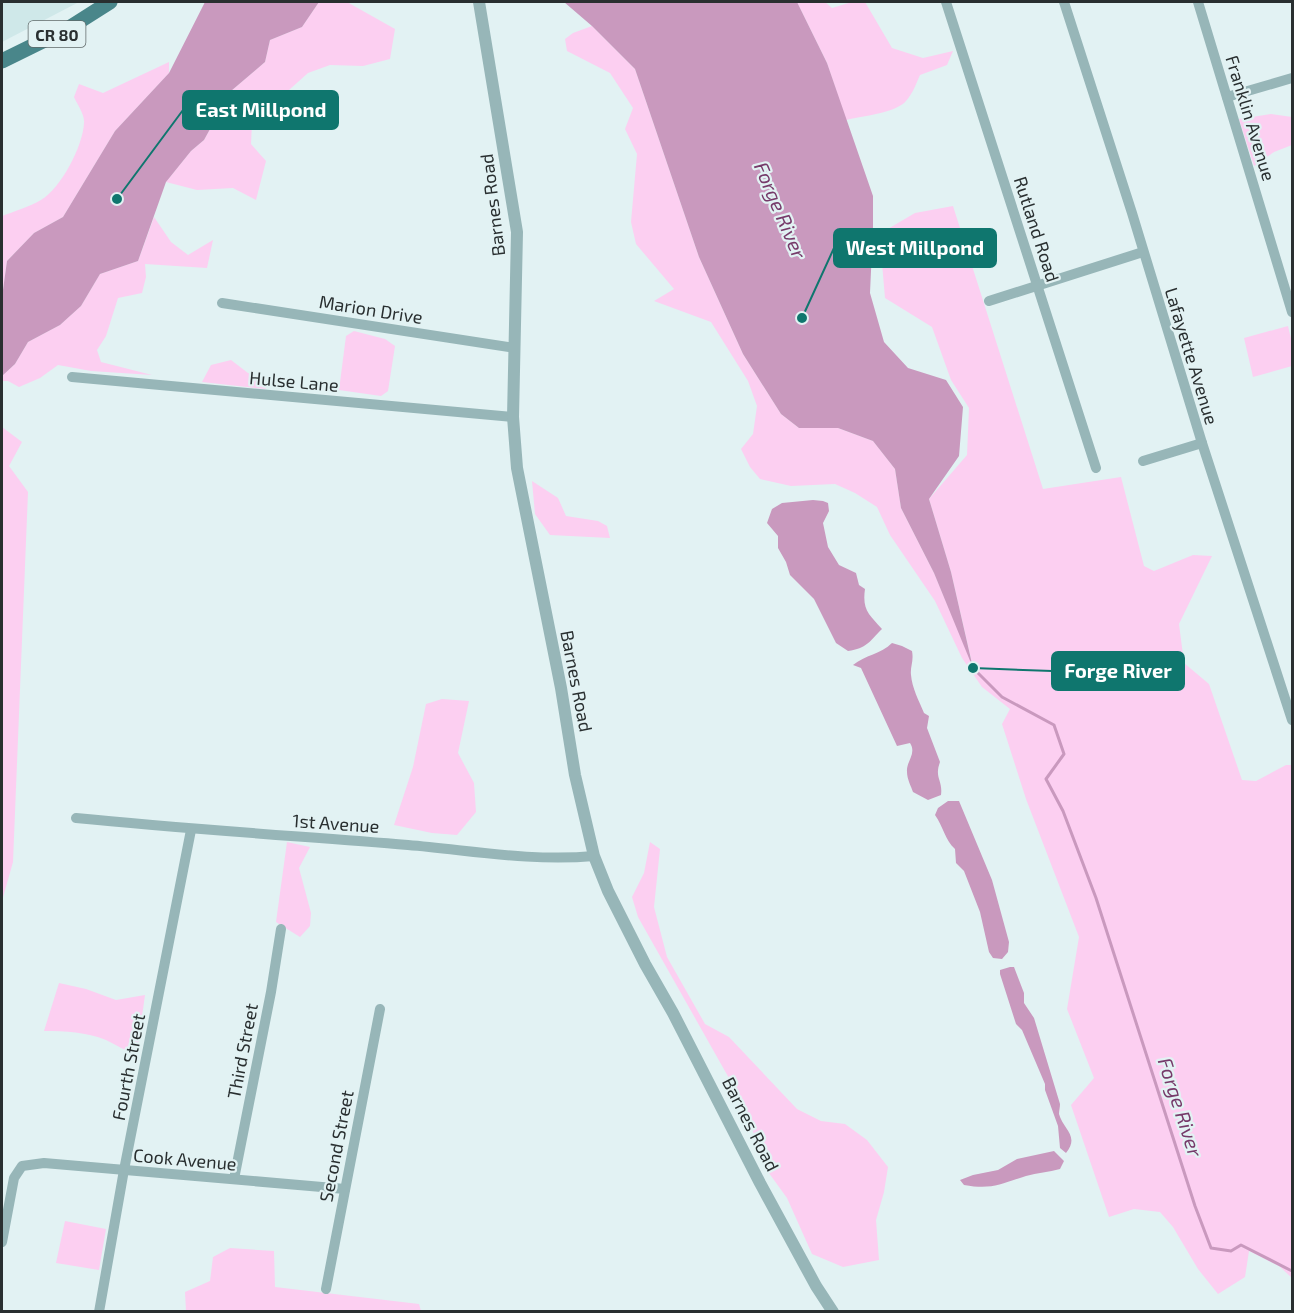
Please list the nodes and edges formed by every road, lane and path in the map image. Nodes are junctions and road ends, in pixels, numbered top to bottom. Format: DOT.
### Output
graph roads {
  1 [pos="110,2"];
  2 [pos="479,2"];
  3 [pos="946,2"];
  4 [pos="1064,2"];
  5 [pos="1198,2"];
  6 [pos="2,61"];
  7 [pos="1293,78"];
  8 [pos="1227,97"];
  9 [pos="1143,252"];
  10 [pos="1038,286"];
  11 [pos="989,301"];
  12 [pos="222,303"];
  13 [pos="1293,312"];
  14 [pos="515,348"];
  15 [pos="72,377"];
  16 [pos="513,417"];
  17 [pos="1202,443"];
  18 [pos="1143,461"];
  19 [pos="1096,468"];
  20 [pos="1293,720"];
  21 [pos="76,818"];
  22 [pos="191,830"];
  23 [pos="594,856"];
  24 [pos="281,929"];
  25 [pos="380,1009"];
  26 [pos="124,1170"];
  27 [pos="234,1179"];
  28 [pos="345,1189"];
  29 [pos="2,1242"];
  30 [pos="326,1289"];
  31 [pos="99,1311"];
  32 [pos="833,1311"];
  1 -- 6 [label="main road, CR 80"];
  2 -- 14 [label="street, Barnes Road"];
  3 -- 10 [label="street, Rutland Road"];
  4 -- 9 [label="street, Lafayette Avenue"];
  5 -- 8 [label="street, Franklin Avenue"];
  7 -- 8 [label="street"];
  8 -- 13 [label="street, Franklin Avenue"];
  9 -- 10 [label="street"];
  9 -- 17 [label="street, Lafayette Avenue"];
  10 -- 11 [label="street"];
  10 -- 19 [label="street, Rutland Road"];
  12 -- 14 [label="street, Marion Drive"];
  14 -- 16 [label="street, Barnes Road"];
  15 -- 16 [label="street, Hulse Lane"];
  16 -- 23 [label="street, Barnes Road"];
  17 -- 18 [label="street"];
  17 -- 20 [label="street, Lafayette Avenue"];
  21 -- 22 [label="street, 1st Avenue"];
  22 -- 23 [label="street, 1st Avenue"];
  22 -- 26 [label="street, Fourth Street"];
  23 -- 32 [label="street, Barnes Road"];
  24 -- 27 [label="street, Third Street"];
  25 -- 28 [label="street, Second Street"];
  26 -- 27 [label="street, Cook Avenue"];
  26 -- 29 [label="street, Cook Avenue"];
  26 -- 31 [label="street, Fourth Street"];
  27 -- 28 [label="street, Cook Avenue"];
  28 -- 30 [label="street, Second Street"];
}
